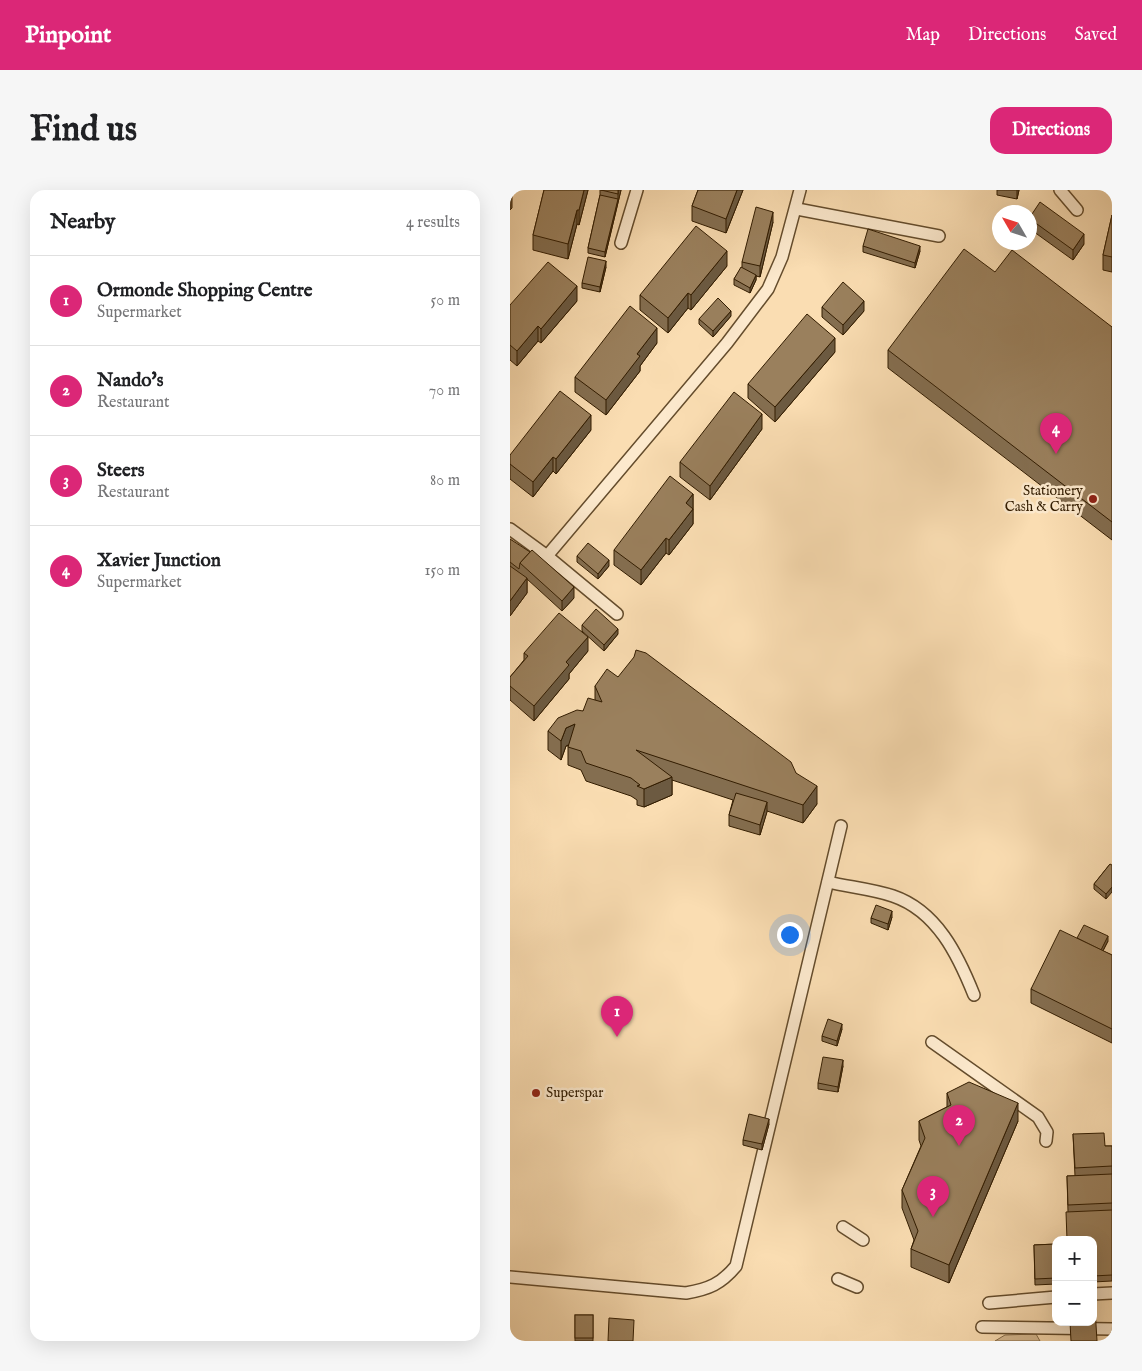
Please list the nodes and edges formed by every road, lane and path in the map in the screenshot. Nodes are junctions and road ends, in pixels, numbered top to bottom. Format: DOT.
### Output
graph roads {
  1 [pos="637,190"];
  2 [pos="800,190"];
  3 [pos="1060,190"];
  4 [pos="797,209"];
  5 [pos="1077,210"];
  6 [pos="939,236"];
  7 [pos="621,243"];
  8 [pos="510,529"];
  9 [pos="547,556"];
  10 [pos="617,614"];
  11 [pos="841,826"];
  12 [pos="828,882"];
  13 [pos="974,995"];
  14 [pos="932,1042"];
  15 [pos="1046,1141"];
  16 [pos="843,1227"];
  17 [pos="863,1240"];
  18 [pos="510,1277"];
  19 [pos="838,1279"];
  20 [pos="857,1287"];
  21 [pos="1112,1293"];
  22 [pos="1097,1294"];
  23 [pos="1052,1297"];
  24 [pos="988,1303"];
  25 [pos="982,1327"];
  26 [pos="1112,1329"];
  1 -- 7 [label="lane"];
  2 -- 4 [label="lane"];
  3 -- 5 [label="lane"];
  4 -- 6 [label="lane"];
  4 -- 9 [label="lane"];
  8 -- 9 [label="lane"];
  9 -- 10 [label="lane"];
  11 -- 12 [label="lane"];
  12 -- 13 [label="lane"];
  12 -- 18 [label="lane"];
  14 -- 15 [label="lane"];
  16 -- 17 [label="lane"];
  19 -- 20 [label="lane"];
  21 -- 22 [label="lane"];
  23 -- 24 [label="lane"];
  25 -- 26 [label="lane"];
}
